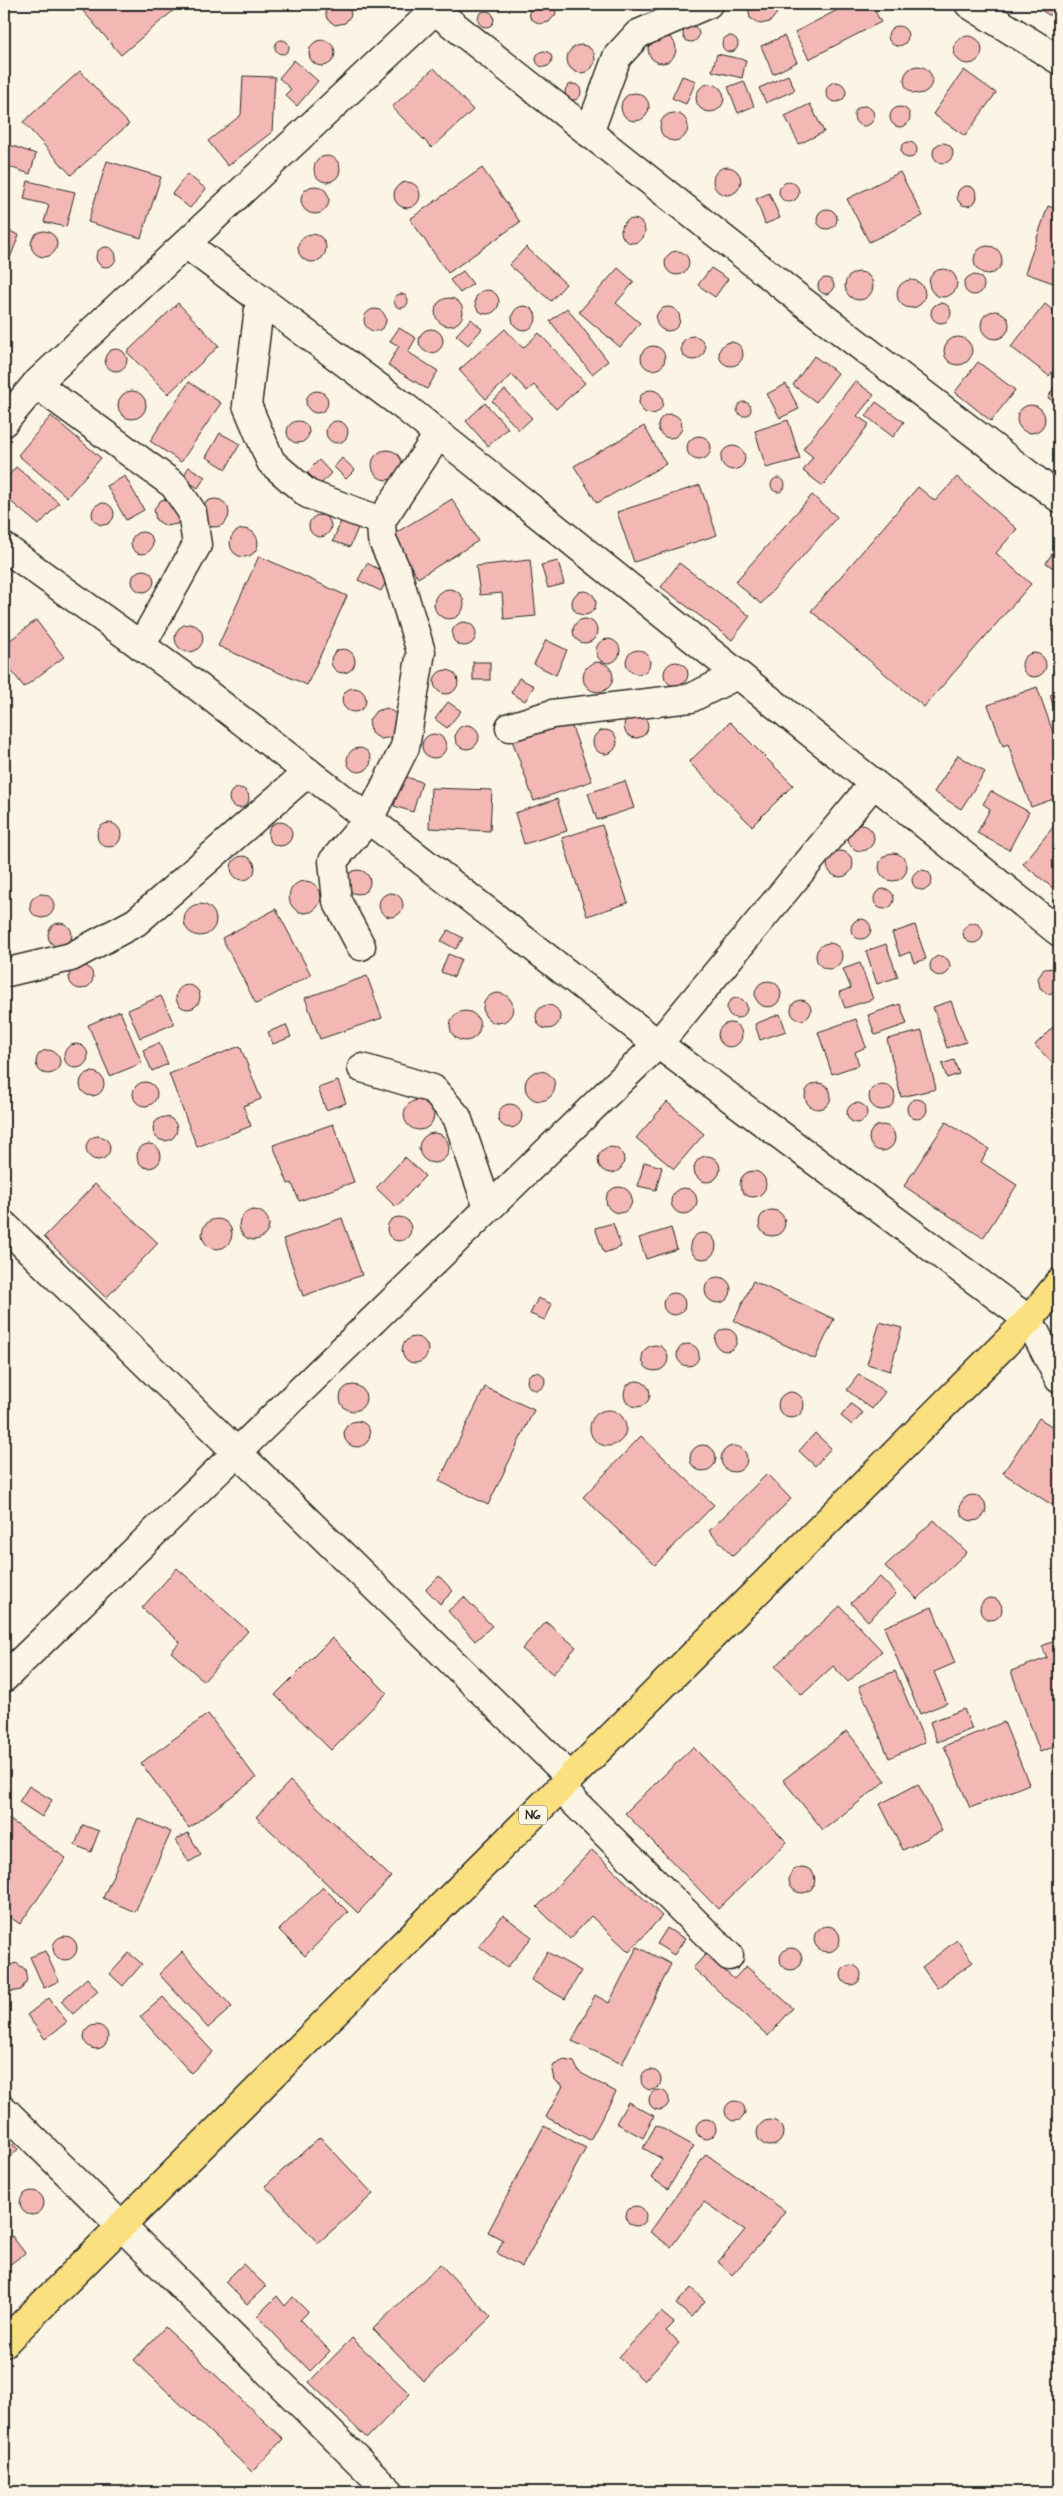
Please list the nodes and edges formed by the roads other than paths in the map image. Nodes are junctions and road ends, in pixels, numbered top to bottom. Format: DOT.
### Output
graph roads {
  1 [pos="708,4"];
  2 [pos="969,4"];
  3 [pos="431,7"];
  4 [pos="1059,60"];
  5 [pos="589,133"];
  6 [pos="186,244"];
  7 [pos="260,300"];
  8 [pos="36,384"];
  9 [pos="4,422"];
  10 [pos="438,435"];
  11 [pos="1059,498"];
  12 [pos="381,521"];
  13 [pos="4,547"];
  14 [pos="141,646"];
  15 [pos="737,675"];
  16 [pos="510,726"];
  17 [pos="308,772"];
  18 [pos="873,784"];
  19 [pos="369,819"];
  20 [pos="1059,932"];
  21 [pos="361,946"];
  22 [pos="4,973"];
  23 [pos="658,1044"];
  24 [pos="362,1068"];
  25 [pos="488,1208"];
  26 [pos="4,1225"];
  27 [pos="1059,1283"];
  28 [pos="1029,1320"];
  29 [pos="1059,1379"];
  30 [pos="235,1452"];
  31 [pos="4,1678"];
  32 [pos="565,1783"];
  33 [pos="729,1956"];
  34 [pos="4,2110"];
  35 [pos="120,2227"];
  36 [pos="4,2343"];
  37 [pos="390,2492"];
  1 -- 5 [label="street"];
  2 -- 4 [label="street"];
  3 -- 5 [label="street"];
  3 -- 6 [label="street"];
  5 -- 11 [label="street"];
  6 -- 7 [label="street"];
  6 -- 8 [label="street"];
  7 -- 10 [label="street"];
  7 -- 12 [label="street"];
  8 -- 9 [label="street"];
  8 -- 14 [label="street"];
  10 -- 12 [label="street"];
  10 -- 15 [label="street"];
  12 -- 19 [label="street"];
  13 -- 14 [label="street"];
  14 -- 17 [label="street"];
  15 -- 16 [label="street"];
  15 -- 18 [label="street"];
  17 -- 19 [label="street"];
  17 -- 22 [label="street"];
  18 -- 20 [label="street"];
  18 -- 23 [label="street"];
  19 -- 21 [label="street"];
  19 -- 23 [label="street"];
  23 -- 25 [label="street"];
  23 -- 28 [label="street"];
  24 -- 25 [label="street"];
  25 -- 30 [label="street"];
  26 -- 30 [label="street"];
  27 -- 28 [label="highway, N6"];
  28 -- 29 [label="street"];
  28 -- 32 [label="highway, N6"];
  30 -- 31 [label="street"];
  30 -- 32 [label="street"];
  32 -- 33 [label="street"];
  32 -- 35 [label="highway, N6"];
  34 -- 35 [label="street"];
  35 -- 36 [label="highway, N6"];
  35 -- 37 [label="street"];
}
